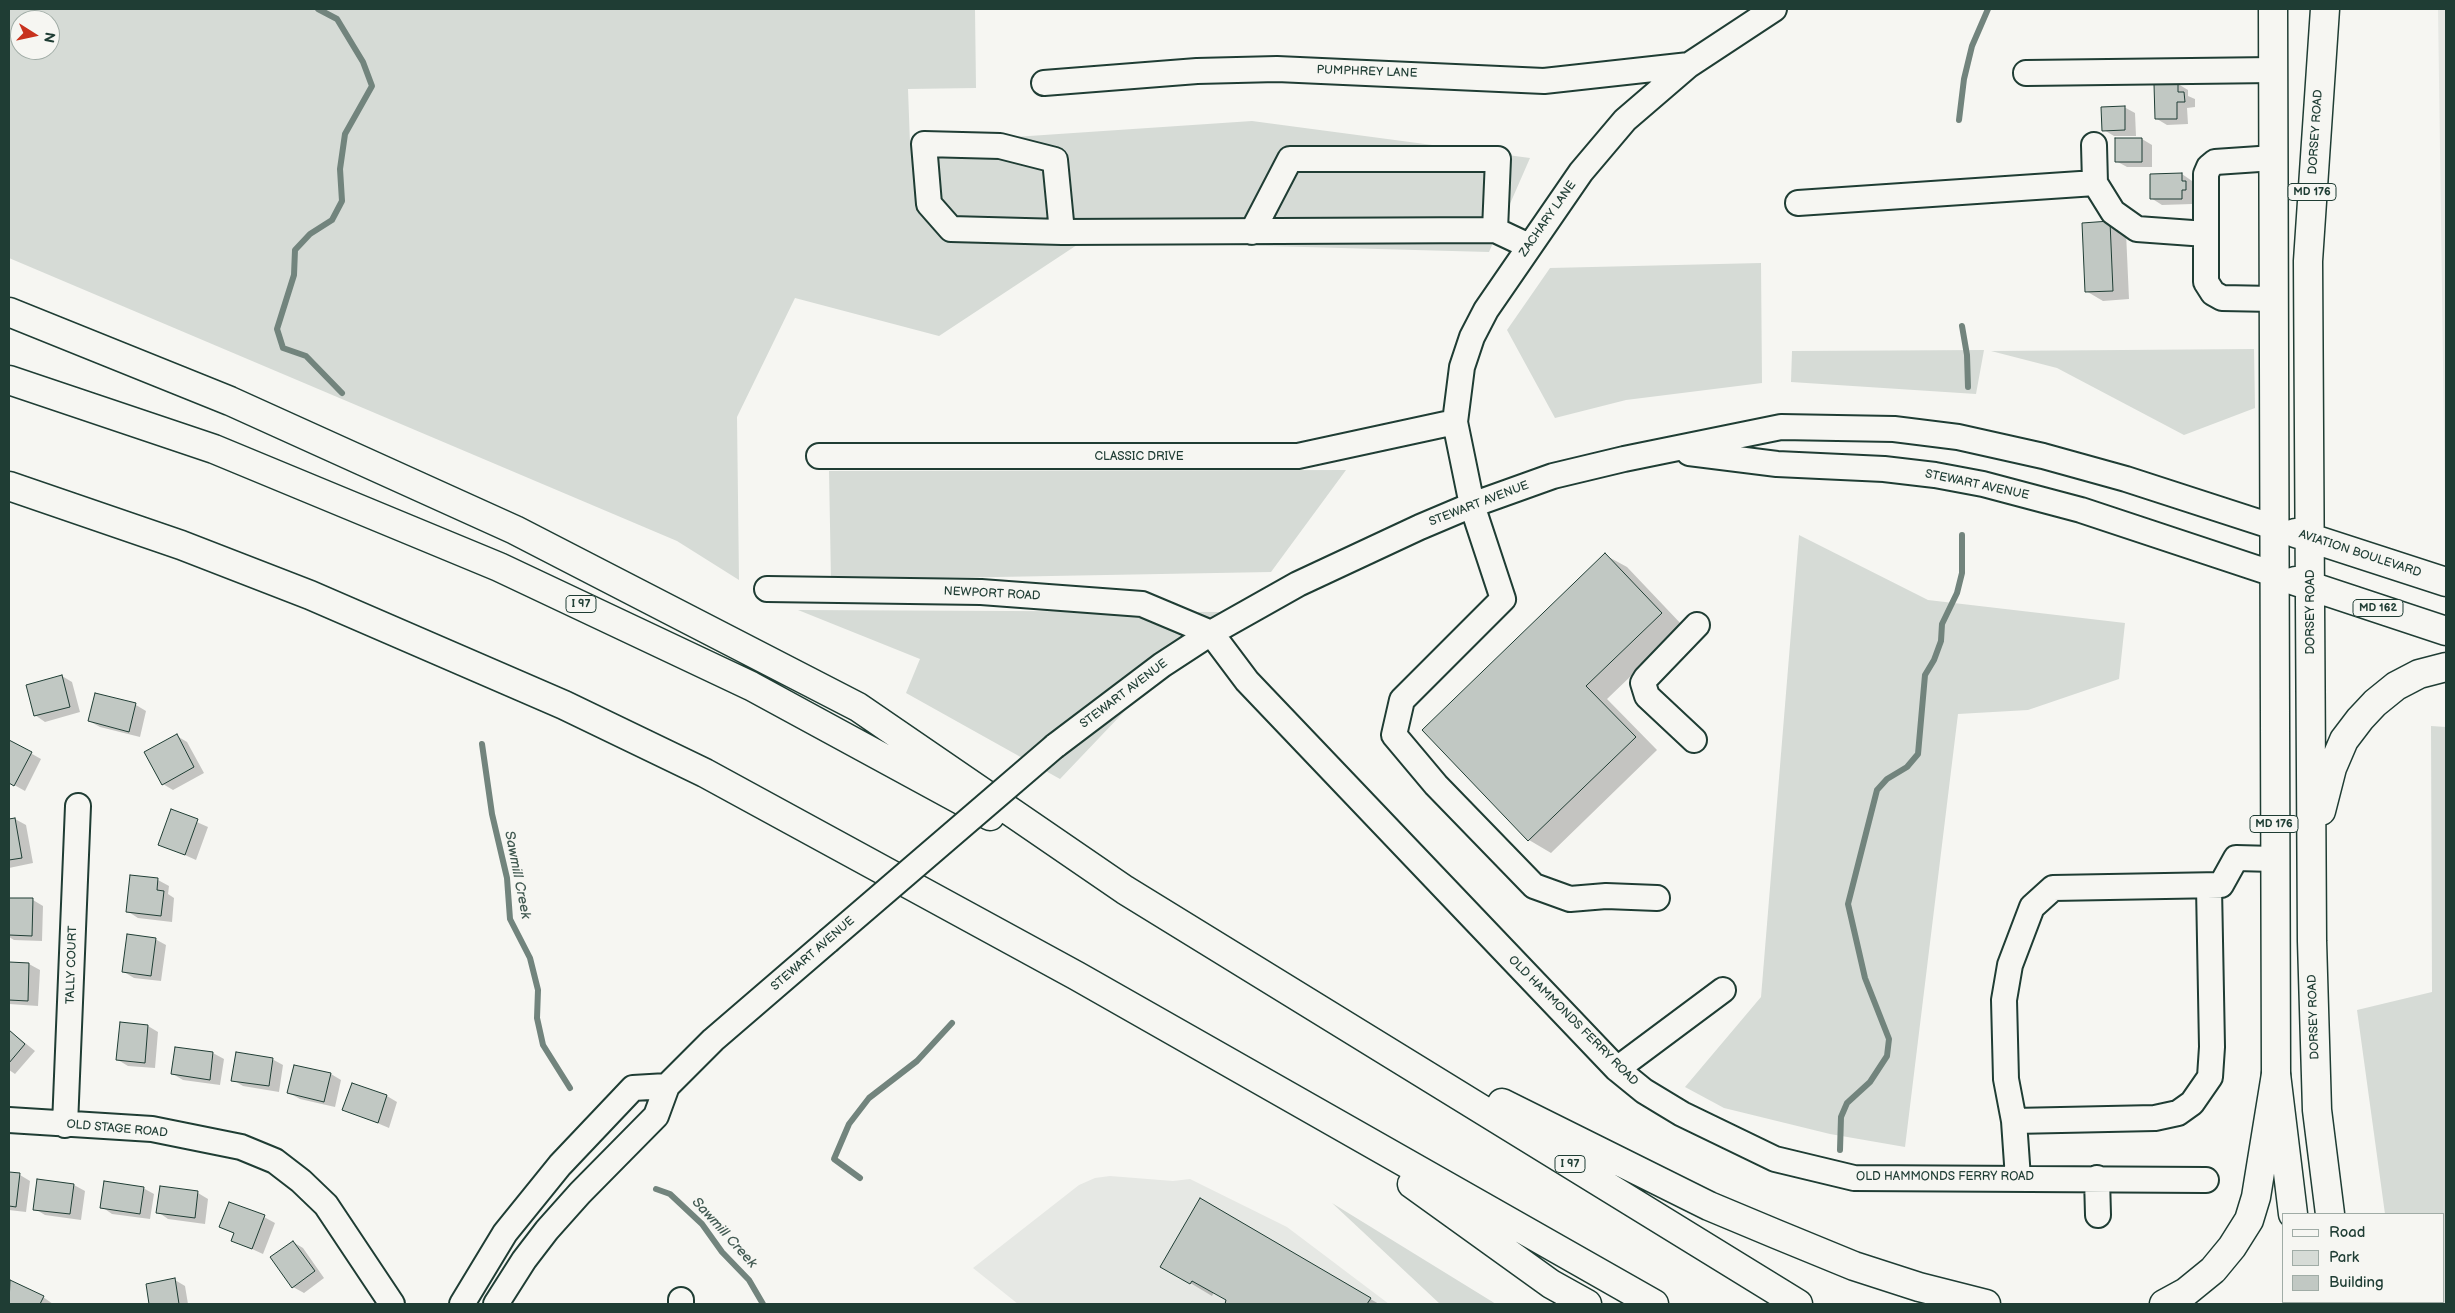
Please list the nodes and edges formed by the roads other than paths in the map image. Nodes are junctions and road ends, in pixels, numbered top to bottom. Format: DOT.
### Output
graph roads {
  1 [pos="1772,9"];
  2 [pos="2273,9"];
  3 [pos="2325,9"];
  4 [pos="1689,65"];
  5 [pos="2273,70"];
  6 [pos="2026,73"];
  7 [pos="1044,83"];
  8 [pos="2094,145"];
  9 [pos="2274,158"];
  10 [pos="2095,183"];
  11 [pos="1798,203"];
  12 [pos="1495,230"];
  13 [pos="1062,232"];
  14 [pos="1252,232"];
  15 [pos="2206,234"];
  16 [pos="1529,246"];
  17 [pos="2274,299"];
  18 [pos="9,312"];
  19 [pos="9,380"];
  20 [pos="1455,422"];
  21 [pos="1668,450"];
  22 [pos="819,456"];
  23 [pos="9,486"];
  24 [pos="1472,505"];
  25 [pos="2274,527"];
  26 [pos="2310,538"];
  27 [pos="2274,574"];
  28 [pos="2446,582"];
  29 [pos="2310,586"];
  30 [pos="767,589"];
  31 [pos="1697,625"];
  32 [pos="2446,631"];
  33 [pos="1211,633"];
  34 [pos="2446,667"];
  35 [pos="1694,740"];
  36 [pos="78,806"];
  37 [pos="2311,846"];
  38 [pos="2274,859"];
  39 [pos="2208,887"];
  40 [pos="1125,890"];
  41 [pos="1657,898"];
  42 [pos="1723,990"];
  43 [pos="1342,1024"];
  44 [pos="1617,1068"];
  45 [pos="2276,1074"];
  46 [pos="667,1086"];
  47 [pos="1293,1099"];
  48 [pos="9,1120"];
  49 [pos="2014,1121"];
  50 [pos="65,1125"];
  51 [pos="2018,1178"];
  52 [pos="2097,1178"];
  53 [pos="2206,1180"];
  54 [pos="2293,1213"];
  55 [pos="2330,1213"];
  56 [pos="2098,1214"];
  57 [pos="392,1304"];
  58 [pos="462,1304"];
  59 [pos="496,1304"];
  60 [pos="1587,1304"];
  61 [pos="1654,1304"];
  62 [pos="1798,1304"];
  63 [pos="1986,1304"];
  64 [pos="2164,1304"];
  1 -- 4 [label="street, ZACHARY LANE"];
  2 -- 5 [label="main road, MD 176"];
  3 -- 26 [label="main road, DORSEY ROAD / MD 176"];
  4 -- 7 [label="street, PUMPHREY LANE"];
  4 -- 16 [label="street, ZACHARY LANE"];
  5 -- 6 [label="street"];
  5 -- 9 [label="main road, MD 176"];
  8 -- 10 [label="street"];
  9 -- 15 [label="street"];
  9 -- 17 [label="main road, MD 176"];
  10 -- 11 [label="street"];
  10 -- 15 [label="street"];
  12 -- 14 [label="street"];
  12 -- 14 [label="street"];
  12 -- 16 [label="street"];
  13 -- 13 [label="street"];
  13 -- 14 [label="street"];
  15 -- 17 [label="street"];
  16 -- 20 [label="street, ZACHARY LANE"];
  17 -- 25 [label="main road, MD 176"];
  18 -- 40 [label="main road"];
  19 -- 40 [label="main road, I 97"];
  20 -- 22 [label="street, CLASSIC DRIVE"];
  20 -- 24 [label="street, ZACHARY LANE"];
  21 -- 24 [label="street, STEWART AVENUE"];
  21 -- 25 [label="street, STEWART AVENUE"];
  21 -- 27 [label="street, STEWART AVENUE"];
  23 -- 47 [label="main road"];
  24 -- 33 [label="street, STEWART AVENUE"];
  24 -- 41 [label="street, ZACHARY LANE"];
  25 -- 26 [label="main road, AVIATION BOULEVARD"];
  25 -- 27 [label="main road, MD 176"];
  26 -- 28 [label="main road, AVIATION BOULEVARD"];
  26 -- 29 [label="main road, DORSEY ROAD / MD 176"];
  27 -- 29 [label="main road, MD 162"];
  27 -- 38 [label="main road, MD 176"];
  29 -- 32 [label="main road, MD 162"];
  29 -- 37 [label="main road, DORSEY ROAD / MD 176"];
  30 -- 33 [label="street, NEWPORT ROAD"];
  31 -- 35 [label="street"];
  33 -- 44 [label="street, OLD HAMMONDS FERRY ROAD"];
  33 -- 46 [label="street, STEWART AVENUE, bridge"];
  34 -- 37 [label="main road"];
  36 -- 50 [label="street, TALLY COURT"];
  37 -- 55 [label="main road, DORSEY ROAD / MD 176"];
  38 -- 39 [label="street"];
  38 -- 45 [label="main road, MD 176"];
  39 -- 49 [label="street"];
  39 -- 49 [label="street"];
  40 -- 43 [label="main road, I 97"];
  42 -- 44 [label="street"];
  43 -- 62 [label="main road, I 97"];
  43 -- 63 [label="main road"];
  44 -- 51 [label="street, OLD HAMMONDS FERRY ROAD"];
  45 -- 54 [label="main road, MD 176"];
  45 -- 64 [label="main road"];
  46 -- 58 [label="street"];
  46 -- 59 [label="street, STEWART AVENUE"];
  47 -- 60 [label="main road"];
  47 -- 61 [label="main road"];
  48 -- 50 [label="street, OLD STAGE ROAD"];
  49 -- 51 [label="street"];
  50 -- 57 [label="street, OLD STAGE ROAD"];
  51 -- 52 [label="street, OLD HAMMONDS FERRY ROAD"];
  52 -- 53 [label="street, OLD HAMMONDS FERRY ROAD"];
  52 -- 56 [label="street"];
}
